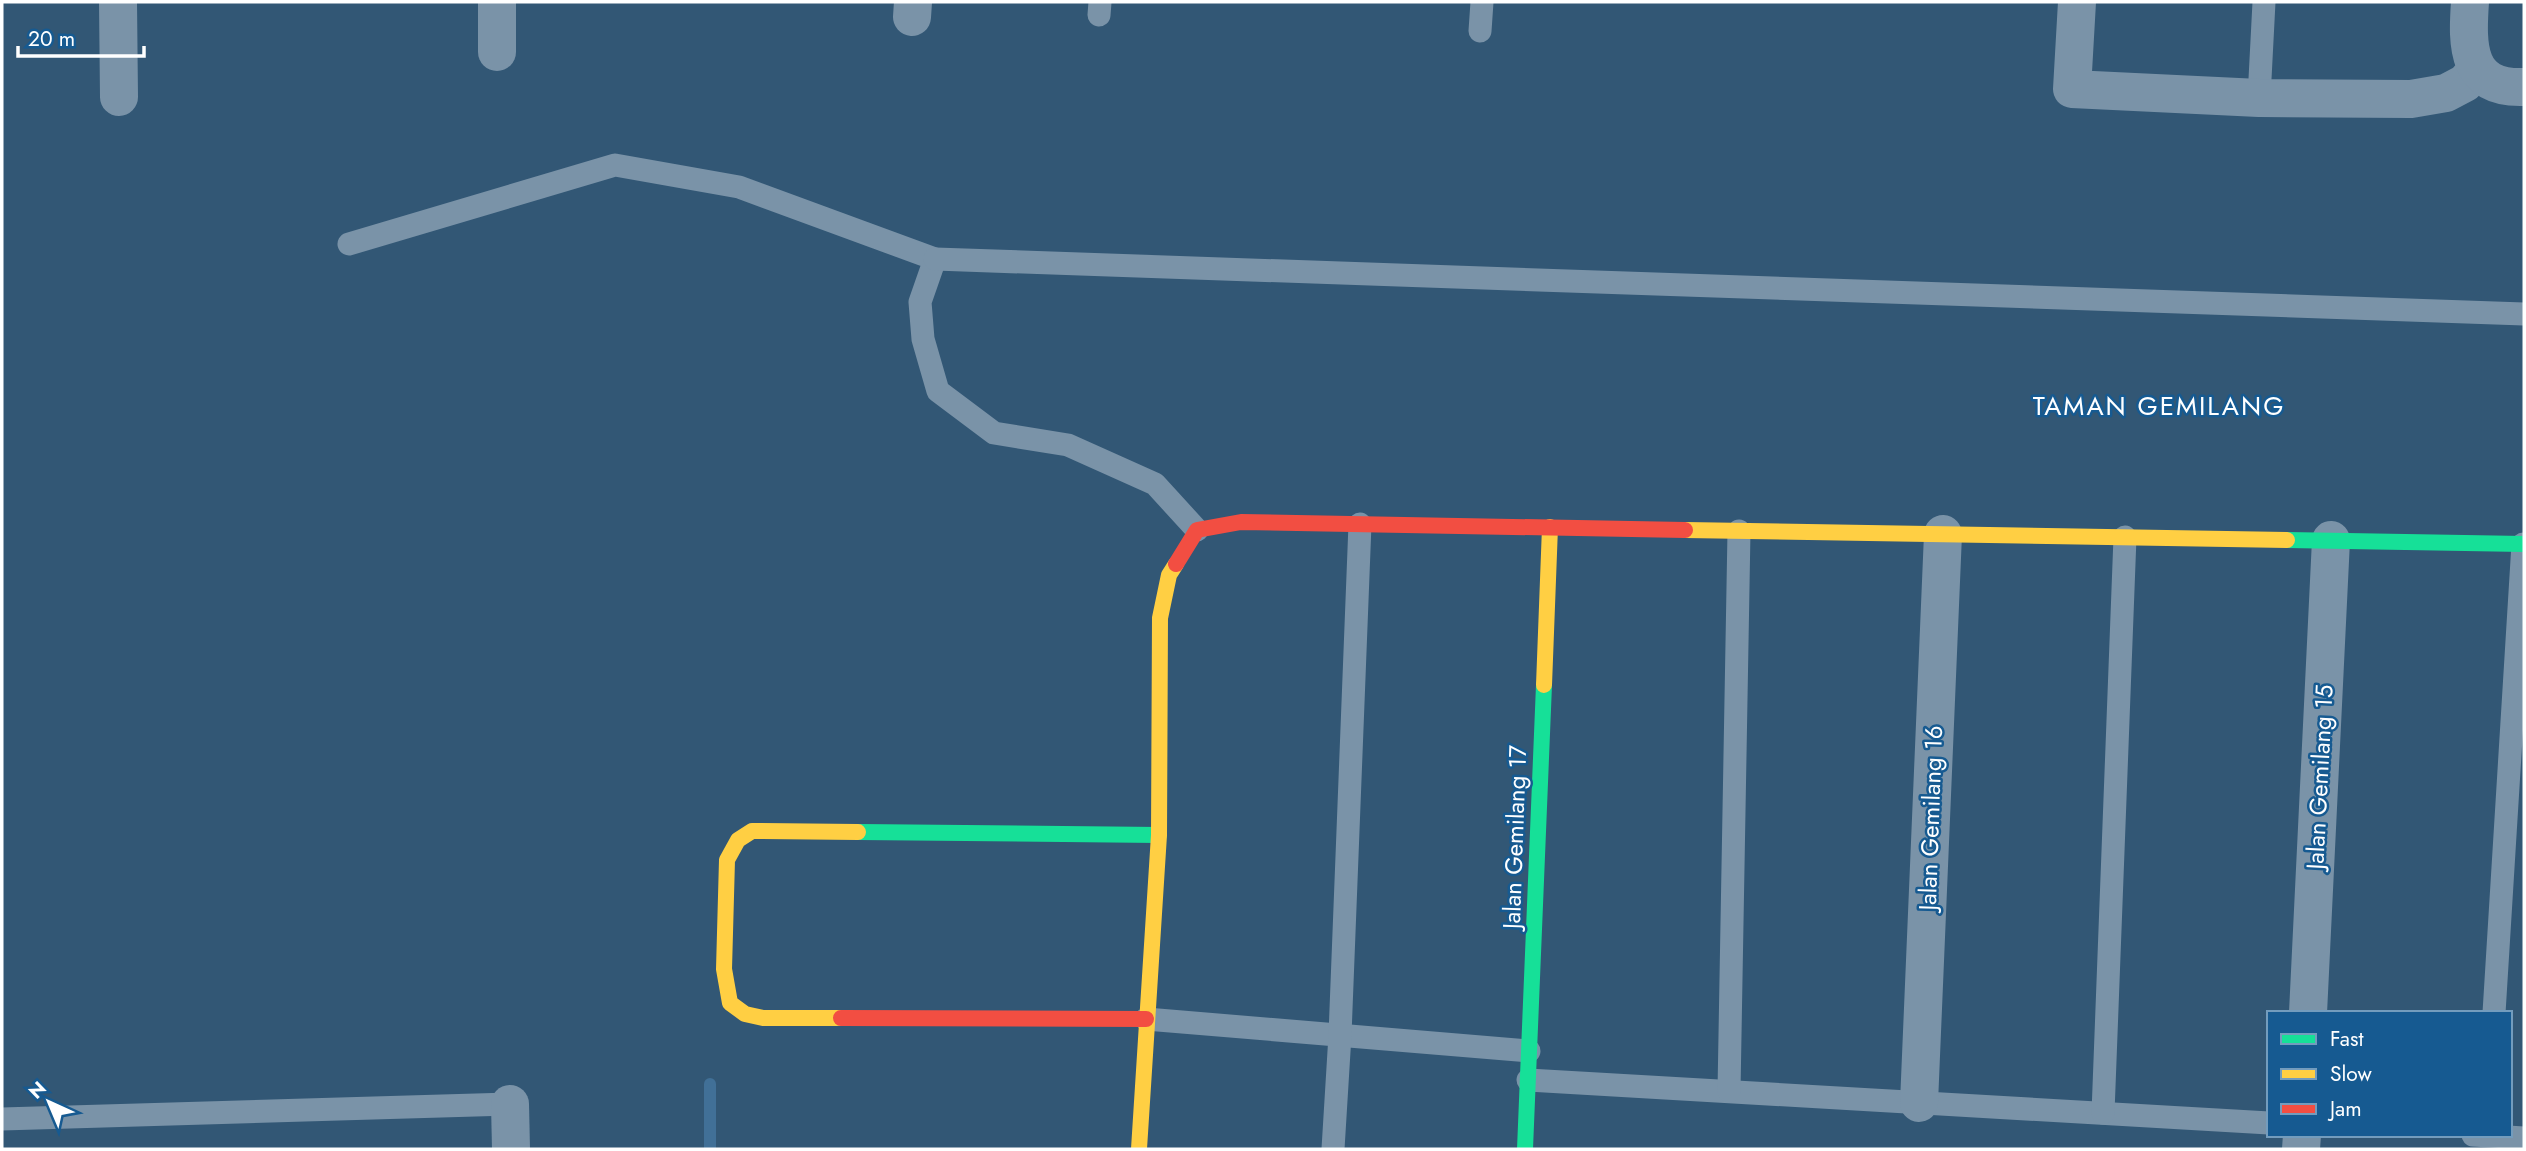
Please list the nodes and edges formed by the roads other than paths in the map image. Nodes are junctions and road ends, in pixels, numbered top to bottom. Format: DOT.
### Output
graph roads {
  1 [pos="118,2"];
  2 [pos="497,2"];
  3 [pos="1482,2"];
  4 [pos="2077,2"];
  5 [pos="2264,2"];
  6 [pos="2470,2"];
  7 [pos="1480,31"];
  8 [pos="497,52"];
  9 [pos="2477,69"];
  10 [pos="2524,88"];
  11 [pos="119,97"];
  12 [pos="2259,98"];
  13 [pos="349,244"];
  14 [pos="935,259"];
  15 [pos="2524,314"];
  16 [pos="1360,524"];
  17 [pos="1550,527"];
  18 [pos="1197,530"];
  19 [pos="1739,531"];
  20 [pos="1943,534"];
  21 [pos="2125,537"];
  22 [pos="2332,541"];
  23 [pos="2524,544"];
  24 [pos="1158,835"];
  25 [pos="2308,1011"];
  26 [pos="2494,1011"];
  27 [pos="1146,1019"];
  28 [pos="1340,1035"];
  29 [pos="1529,1051"];
  30 [pos="1528,1080"];
  31 [pos="1729,1091"];
  32 [pos="1919,1103"];
  33 [pos="510,1104"];
  34 [pos="2103,1113"];
  35 [pos="2,1119"];
  36 [pos="2267,1123"];
  37 [pos="2505,1137"];
  38 [pos="2524,1138"];
  39 [pos="511,1149"];
  40 [pos="1139,1149"];
  41 [pos="1333,1149"];
  42 [pos="1525,1149"];
  1 -- 11 [label="street"];
  2 -- 8 [label="street"];
  3 -- 7 [label="lane"];
  4 -- 12 [label="street"];
  5 -- 12 [label="lane"];
  6 -- 9 [label="street"];
  9 -- 10 [label="street"];
  9 -- 12 [label="street"];
  13 -- 14 [label="lane"];
  14 -- 15 [label="lane"];
  14 -- 18 [label="lane"];
  16 -- 17 [label="street"];
  16 -- 18 [label="street"];
  16 -- 28 [label="lane"];
  17 -- 19 [label="street"];
  17 -- 29 [label="street, Jalan Gemilang 17"];
  18 -- 24 [label="street"];
  19 -- 20 [label="street"];
  19 -- 31 [label="lane"];
  20 -- 21 [label="street"];
  20 -- 32 [label="street, Jalan Gemilang 16"];
  21 -- 22 [label="street"];
  21 -- 34 [label="lane"];
  22 -- 23 [label="street"];
  22 -- 25 [label="street, Jalan Gemilang 15"];
  23 -- 26 [label="lane"];
  24 -- 27 [label="street"];
  24 -- 27 [label="street"];
  27 -- 28 [label="lane"];
  27 -- 40 [label="street"];
  28 -- 29 [label="lane"];
  28 -- 41 [label="lane"];
  29 -- 30 [label="street, Jalan Gemilang 17"];
  30 -- 31 [label="lane"];
  30 -- 42 [label="street, Jalan Gemilang 17"];
  31 -- 32 [label="lane"];
  32 -- 34 [label="lane"];
  33 -- 35 [label="lane"];
  33 -- 39 [label="street"];
  34 -- 36 [label="lane"];
  37 -- 38 [label="lane"];
}
